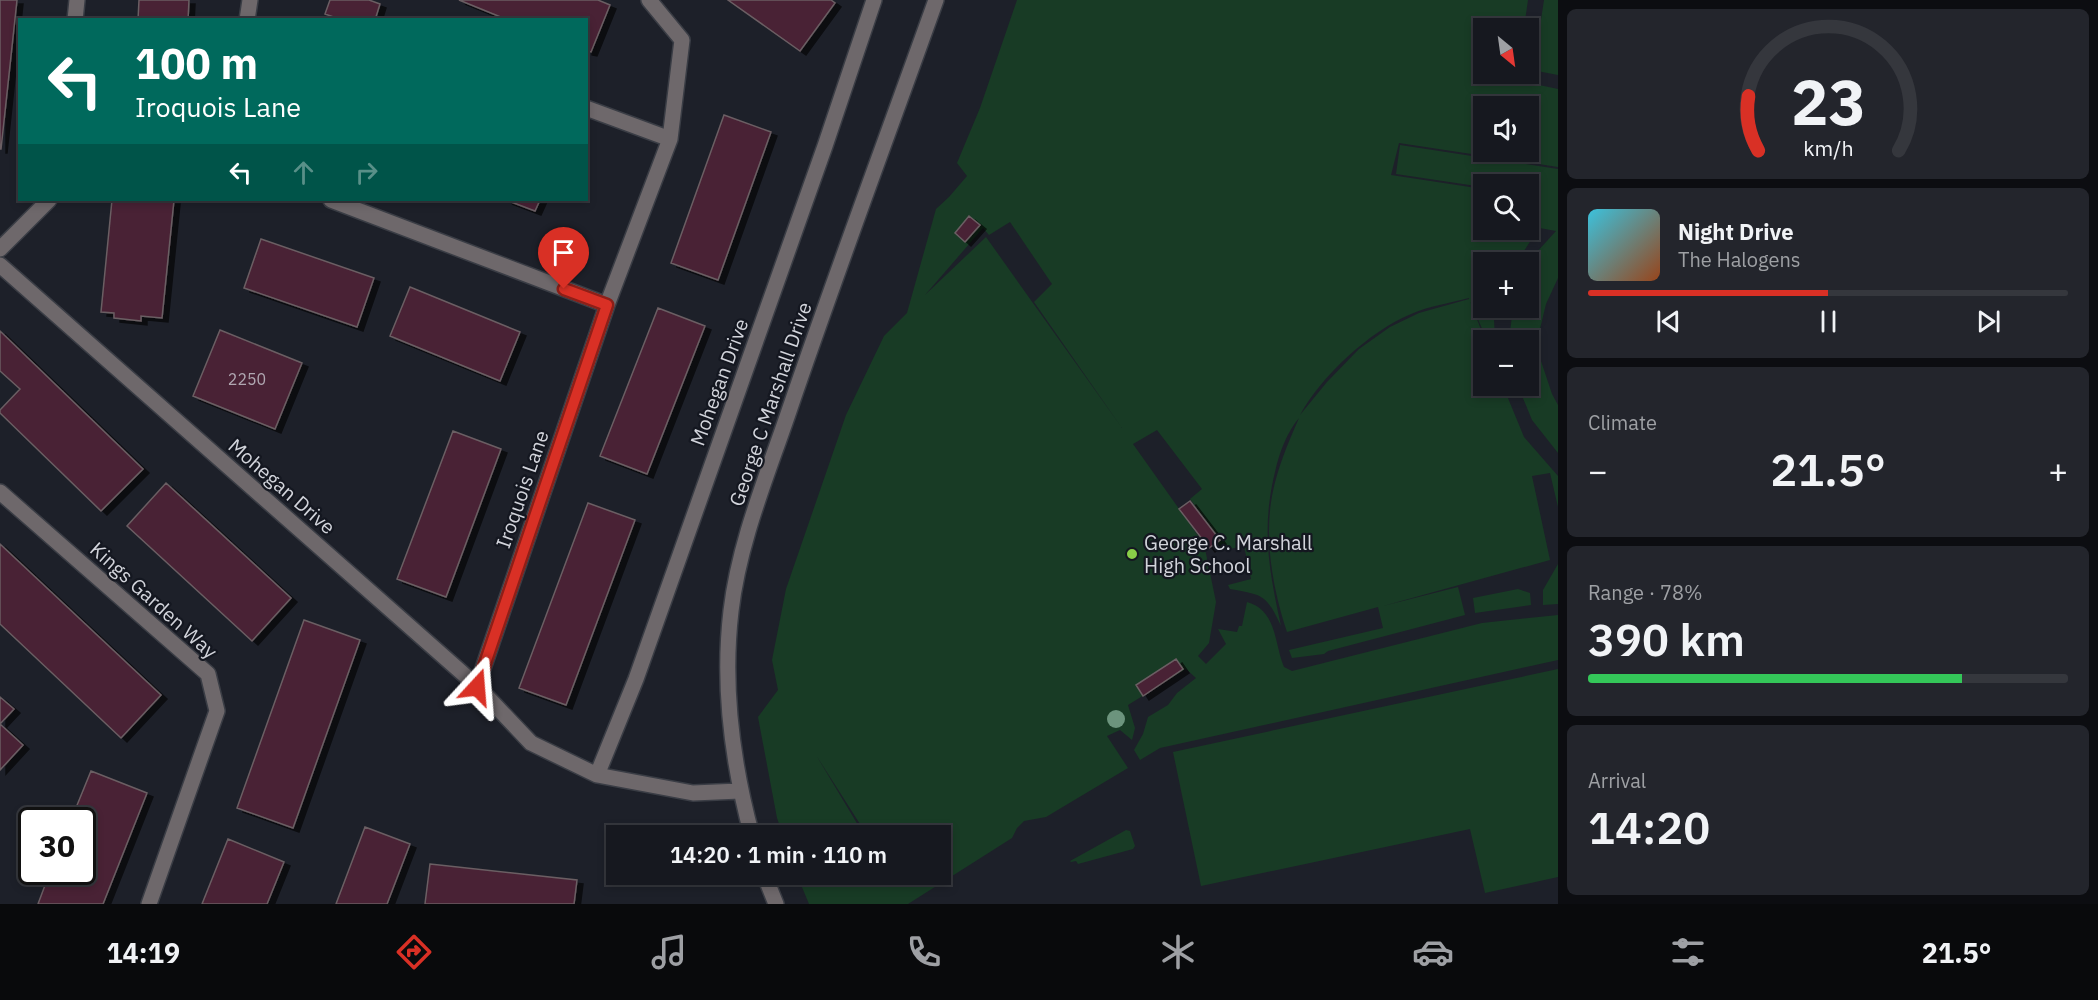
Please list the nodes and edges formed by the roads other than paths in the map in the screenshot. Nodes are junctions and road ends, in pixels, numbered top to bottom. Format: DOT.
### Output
graph roads {
  1 [pos="77,0"];
  2 [pos="250,0"];
  3 [pos="649,0"];
  4 [pos="874,0"];
  5 [pos="936,0"];
  6 [pos="75,18"];
  7 [pos="247,18"];
  8 [pos="588,109"];
  9 [pos="670,139"];
  10 [pos="48,201"];
  11 [pos="334,201"];
  12 [pos="0,249"];
  13 [pos="0,265"];
  14 [pos="607,305"];
  15 [pos="0,492"];
  16 [pos="477,687"];
  17 [pos="597,775"];
  18 [pos="740,791"];
  19 [pos="749,825"];
  20 [pos="768,885"];
  21 [pos="149,904"];
  22 [pos="776,904"];
  1 -- 6 [label="street"];
  2 -- 7 [label="street"];
  3 -- 9 [label="street, Iroquois Lane"];
  4 -- 17 [label="street, Mohegan Drive"];
  5 -- 18 [label="street, George C Marshall Drive"];
  8 -- 9 [label="street"];
  9 -- 14 [label="street, Iroquois Lane"];
  10 -- 12 [label="street"];
  11 -- 14 [label="street"];
  13 -- 16 [label="street, Mohegan Drive"];
  14 -- 16 [label="street, Iroquois Lane"];
  15 -- 21 [label="street, Kings Garden Way"];
  16 -- 17 [label="street, Mohegan Drive"];
  17 -- 18 [label="street, Mohegan Drive"];
  18 -- 19 [label="street, George C Marshall Drive"];
  20 -- 22 [label="street"];
}
